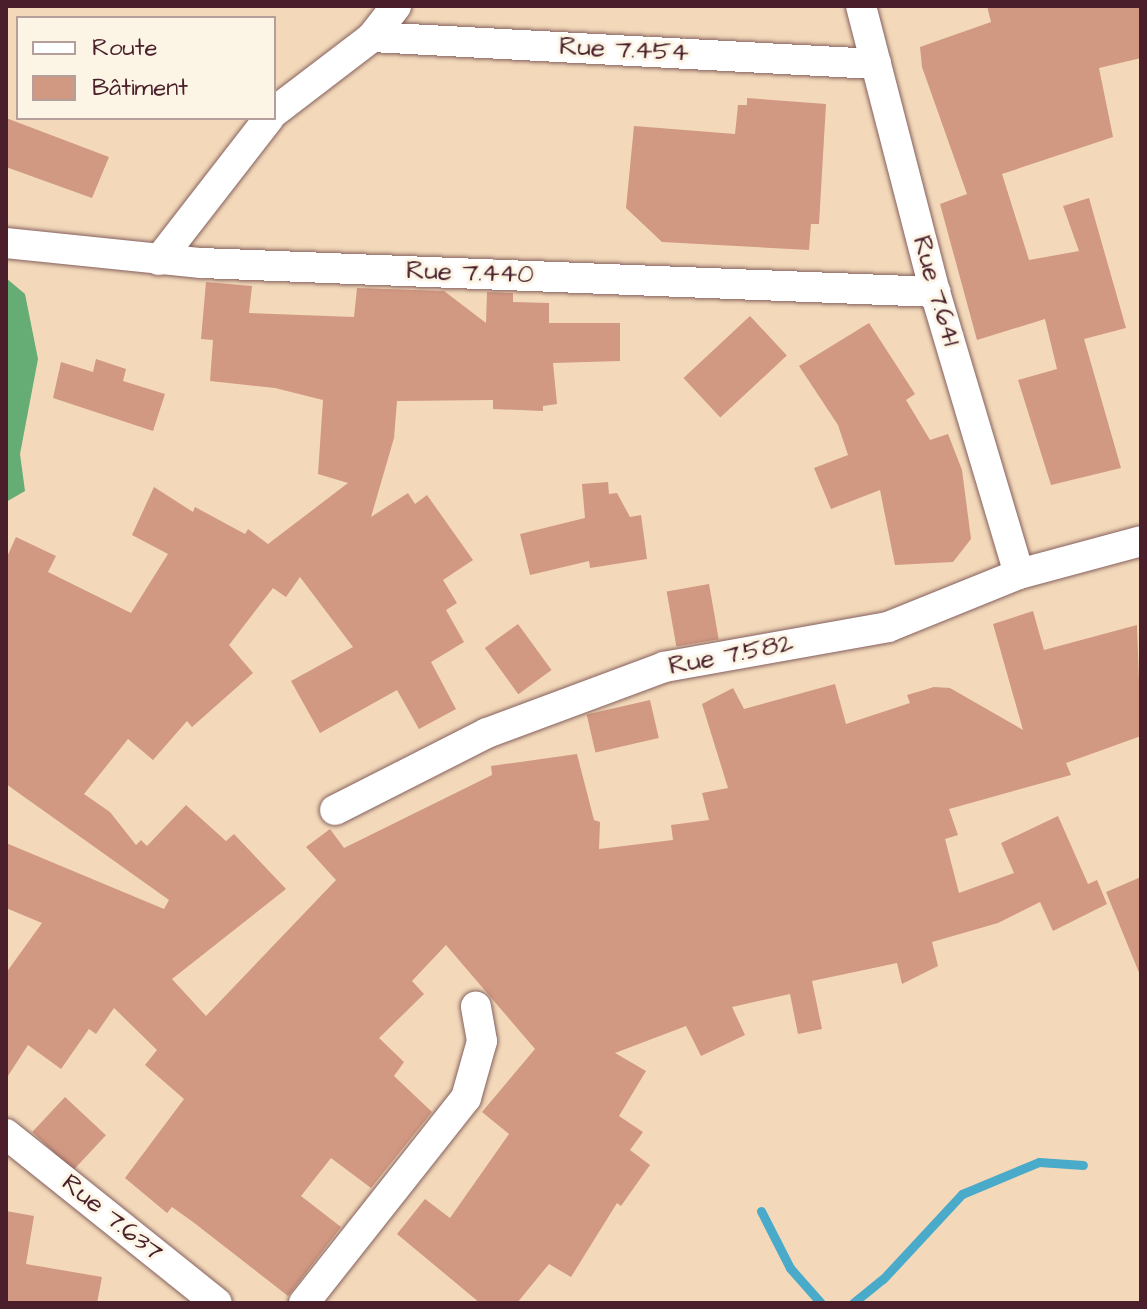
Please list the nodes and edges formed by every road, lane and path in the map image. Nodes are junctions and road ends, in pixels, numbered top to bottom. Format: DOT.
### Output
graph roads {
  1 [pos="396,6"];
  2 [pos="861,6"];
  3 [pos="372,37"];
  4 [pos="876,64"];
  5 [pos="276,110"];
  6 [pos="267,120"];
  7 [pos="6,243"];
  8 [pos="159,260"];
  9 [pos="935,292"];
  10 [pos="1141,541"];
  11 [pos="1019,574"];
  12 [pos="335,810"];
  13 [pos="476,1007"];
  14 [pos="7,1142"];
  15 [pos="207,1299"];
  16 [pos="304,1303"];
  1 -- 3 [label="street"];
  2 -- 4 [label="street, Rue 7.641"];
  3 -- 4 [label="street, Rue 7.454"];
  3 -- 5 [label="street"];
  4 -- 9 [label="street, Rue 7.641"];
  6 -- 8 [label="street"];
  7 -- 8 [label="street, Rue 7.440"];
  8 -- 9 [label="street, Rue 7.440"];
  9 -- 11 [label="street, Rue 7.641"];
  10 -- 11 [label="street, Rue 7.582"];
  11 -- 12 [label="street, Rue 7.582"];
  13 -- 16 [label="street"];
  14 -- 15 [label="street, Rue 7.637"];
}
